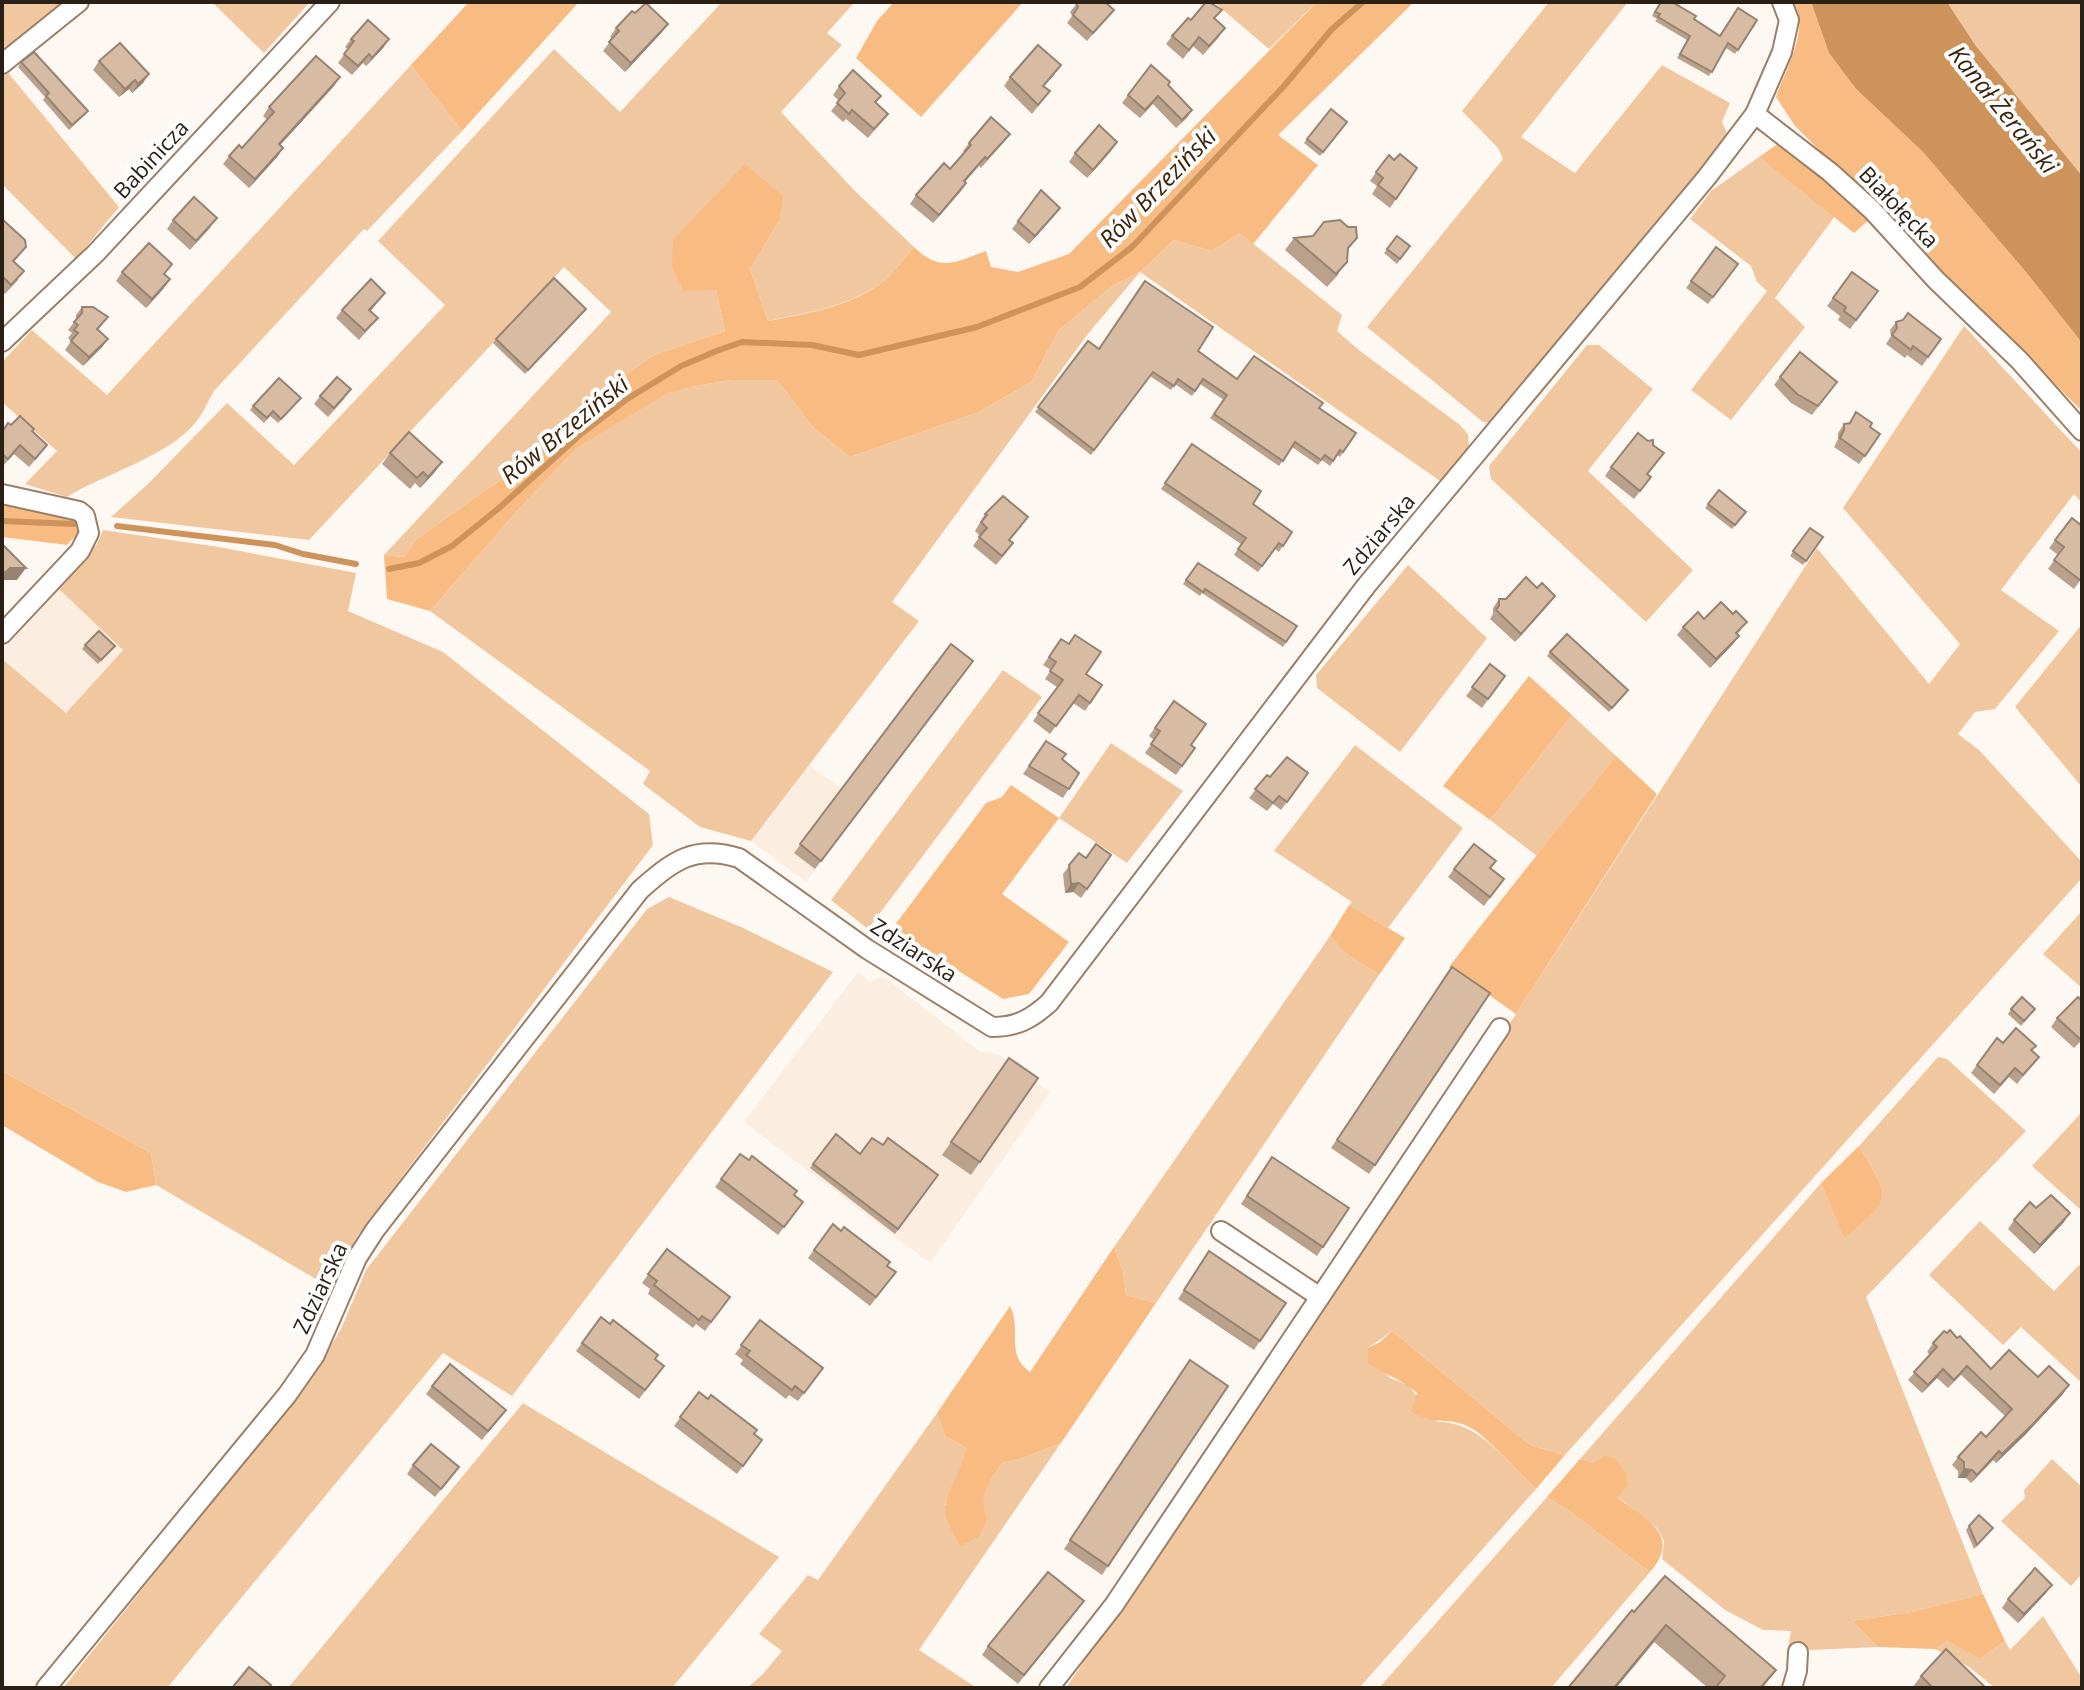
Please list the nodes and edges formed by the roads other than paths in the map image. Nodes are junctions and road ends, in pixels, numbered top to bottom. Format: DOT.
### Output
graph roads {
  1 [pos="79,2"];
  2 [pos="330,2"];
  3 [pos="1782,2"];
  4 [pos="2,64"];
  5 [pos="1755,114"];
  6 [pos="2,342"];
  7 [pos="2082,431"];
  8 [pos="4,494"];
  9 [pos="2,634"];
  10 [pos="1500,1028"];
  11 [pos="1221,1231"];
  12 [pos="1320,1297"];
  13 [pos="1798,1652"];
  14 [pos="46,1688"];
  15 [pos="1049,1688"];
  16 [pos="1792,1688"];
  1 -- 4 [label="street"];
  2 -- 6 [label="street, Babinicza"];
  3 -- 5 [label="street"];
  5 -- 7 [label="street, Białołęcka"];
  5 -- 14 [label="street, Zdziarska"];
  8 -- 9 [label="street"];
  10 -- 12 [label="street"];
  11 -- 12 [label="street"];
  12 -- 15 [label="street"];
  13 -- 16 [label="street"];
}
